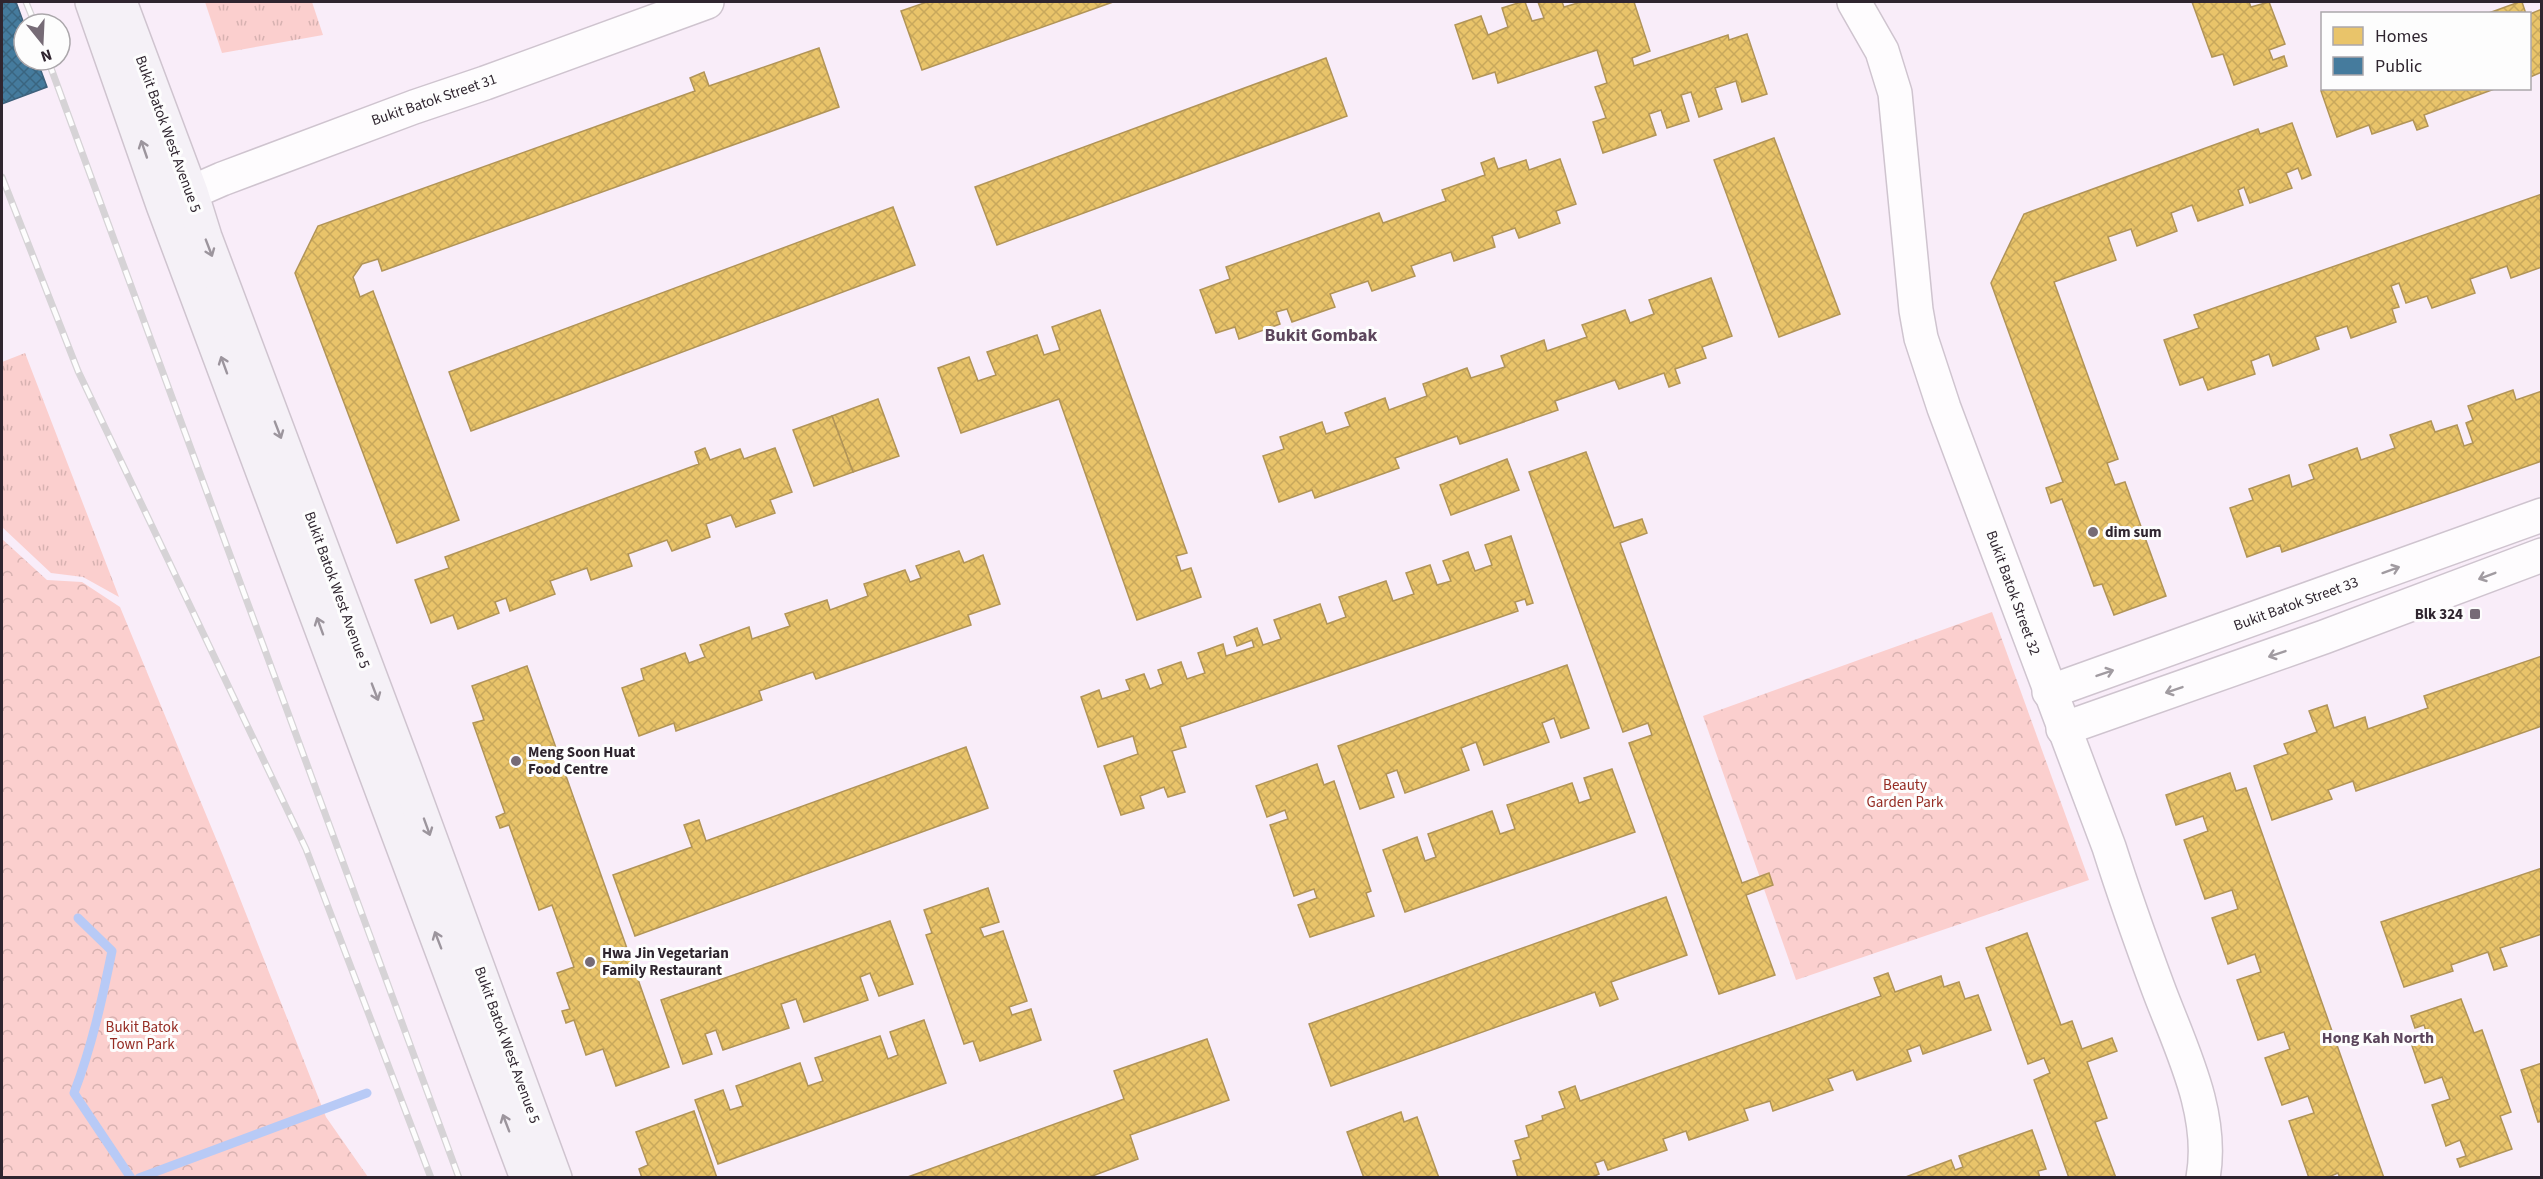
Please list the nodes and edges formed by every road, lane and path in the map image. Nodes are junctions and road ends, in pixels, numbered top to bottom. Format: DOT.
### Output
graph roads {
  1 [pos="92,2"];
  2 [pos="120,2"];
  3 [pos="707,2"];
  4 [pos="1854,2"];
  5 [pos="177,199"];
  6 [pos="2541,515"];
  7 [pos="2541,555"];
  8 [pos="2049,692"];
  9 [pos="2063,729"];
  10 [pos="527,1178"];
  11 [pos="555,1178"];
  12 [pos="2203,1178"];
  5 -- 1 [label="street, Bukit Batok West Avenue 5, one-way"];
  2 -- 5 [label="street, Bukit Batok West Avenue 5"];
  3 -- 5 [label="street, Bukit Batok Street 31"];
  4 -- 8 [label="street, Bukit Batok Street 32"];
  10 -- 5 [label="street, Bukit Batok West Avenue 5, one-way"];
  5 -- 11 [label="street, Bukit Batok West Avenue 5, one-way"];
  8 -- 6 [label="street, Bukit Batok Street 33, one-way"];
  7 -- 9 [label="street, one-way"];
  8 -- 9 [label="street, Bukit Batok Street 32"];
  9 -- 12 [label="street, Bukit Batok Street 32"];
}
